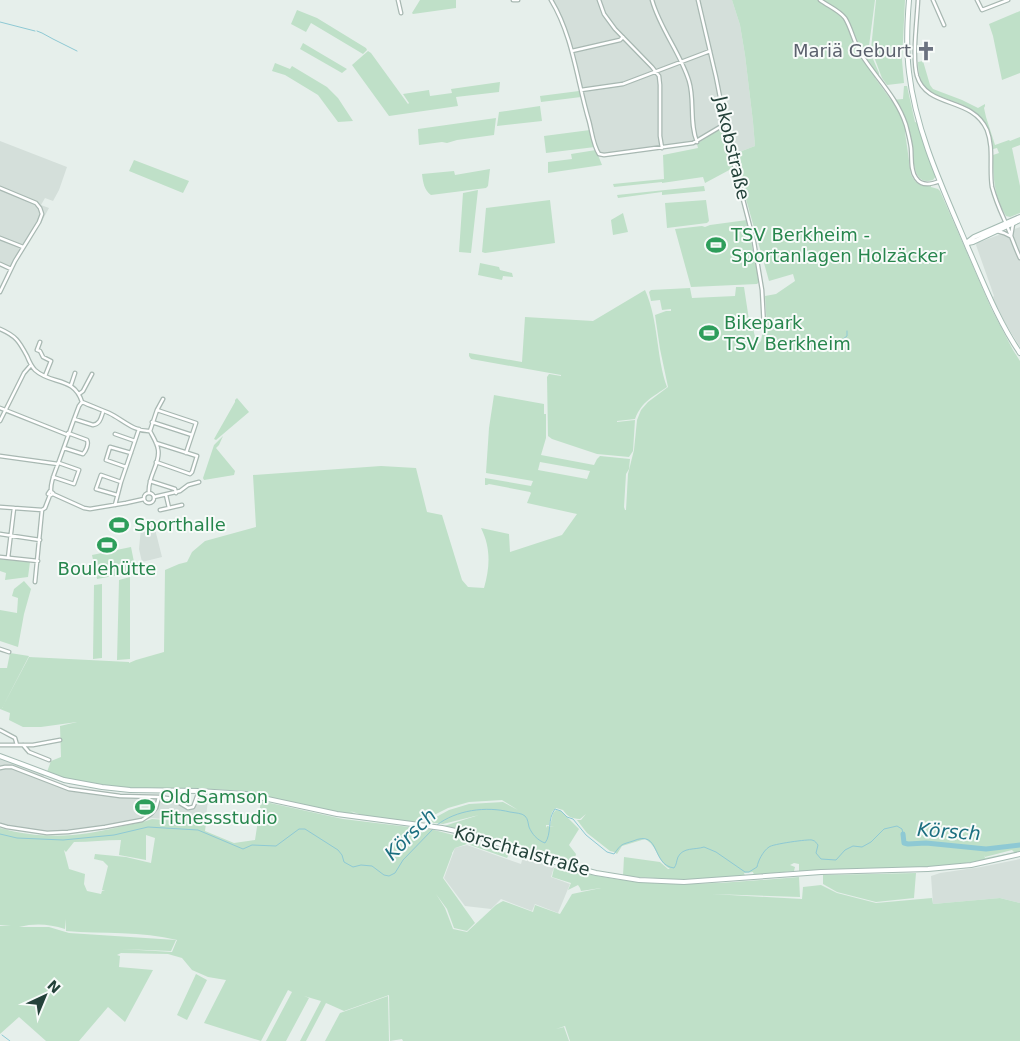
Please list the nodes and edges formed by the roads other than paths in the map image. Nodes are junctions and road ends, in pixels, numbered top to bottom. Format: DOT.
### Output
graph roads {
  1 [pos="398,0"];
  2 [pos="513,0"];
  3 [pos="518,0"];
  4 [pos="551,0"];
  5 [pos="599,0"];
  6 [pos="652,0"];
  7 [pos="698,0"];
  8 [pos="820,0"];
  9 [pos="909,0"];
  10 [pos="918,0"];
  11 [pos="933,0"];
  12 [pos="977,0"];
  13 [pos="1008,0"];
  14 [pos="401,13"];
  15 [pos="944,25"];
  16 [pos="623,38"];
  17 [pos="571,51"];
  18 [pos="710,51"];
  19 [pos="682,62"];
  20 [pos="656,72"];
  21 [pos="581,90"];
  22 [pos="725,124"];
  23 [pos="697,142"];
  24 [pos="662,148"];
  25 [pos="940,181"];
  26 [pos="0,188"];
  27 [pos="1020,218"];
  28 [pos="1014,223"];
  29 [pos="1006,224"];
  30 [pos="995,231"];
  31 [pos="962,233"];
  32 [pos="1011,237"];
  33 [pos="0,238"];
  34 [pos="975,239"];
  35 [pos="966,243"];
  36 [pos="23,248"];
  37 [pos="972,256"];
  38 [pos="1020,258"];
  39 [pos="0,264"];
  40 [pos="11,268"];
  41 [pos="0,292"];
  42 [pos="764,327"];
  43 [pos="0,329"];
  44 [pos="40,342"];
  45 [pos="1020,353"];
  46 [pos="30,365"];
  47 [pos="76,373"];
  48 [pos="92,374"];
  49 [pos="45,376"];
  50 [pos="71,386"];
  51 [pos="79,394"];
  52 [pos="163,399"];
  53 [pos="82,402"];
  54 [pos="0,408"];
  55 [pos="5,410"];
  56 [pos="157,410"];
  57 [pos="103,411"];
  58 [pos="74,419"];
  59 [pos="0,421"];
  60 [pos="152,422"];
  61 [pos="139,429"];
  62 [pos="150,431"];
  63 [pos="68,434"];
  64 [pos="115,434"];
  65 [pos="192,435"];
  66 [pos="135,441"];
  67 [pos="156,442"];
  68 [pos="64,448"];
  69 [pos="131,453"];
  70 [pos="186,453"];
  71 [pos="0,456"];
  72 [pos="156,462"];
  73 [pos="58,463"];
  74 [pos="126,467"];
  75 [pos="54,477"];
  76 [pos="150,481"];
  77 [pos="121,482"];
  78 [pos="199,482"];
  79 [pos="51,493"];
  80 [pos="149,493"];
  81 [pos="176,493"];
  82 [pos="117,495"];
  83 [pos="166,495"];
  84 [pos="154,497"];
  85 [pos="144,498"];
  86 [pos="115,505"];
  87 [pos="182,505"];
  88 [pos="0,507"];
  89 [pos="14,508"];
  90 [pos="169,508"];
  91 [pos="42,510"];
  92 [pos="160,510"];
  93 [pos="0,534"];
  94 [pos="11,535"];
  95 [pos="40,540"];
  96 [pos="0,557"];
  97 [pos="8,558"];
  98 [pos="38,561"];
  99 [pos="35,582"];
  100 [pos="0,650"];
  101 [pos="9,652"];
  102 [pos="0,730"];
  103 [pos="60,740"];
  104 [pos="17,744"];
  105 [pos="0,745"];
  106 [pos="23,745"];
  107 [pos="0,756"];
  108 [pos="49,760"];
  109 [pos="0,768"];
  110 [pos="199,791"];
  111 [pos="159,797"];
  112 [pos="0,825"];
  113 [pos="1020,854"];
  1 -- 14 [label="street"];
  2 -- 3 [label="street"];
  4 -- 17 [label="street"];
  5 -- 16 [label="street"];
  6 -- 19 [label="street"];
  7 -- 18 [label="street, Jakobstraße"];
  8 -- 25 [label="street"];
  9 -- 25 [label="main road"];
  10 -- 29 [label="street"];
  11 -- 15 [label="street"];
  12 -- 13 [label="street"];
  16 -- 17 [label="street"];
  16 -- 20 [label="street"];
  17 -- 21 [label="street"];
  18 -- 19 [label="street"];
  18 -- 22 [label="street, Jakobstraße"];
  19 -- 20 [label="street"];
  19 -- 23 [label="street"];
  20 -- 21 [label="street"];
  20 -- 24 [label="street"];
  21 -- 24 [label="street"];
  22 -- 23 [label="street"];
  22 -- 42 [label="street, Jakobstraße"];
  23 -- 24 [label="street"];
  25 -- 31 [label="main road"];
  26 -- 36 [label="street"];
  27 -- 28 [label="main road"];
  27 -- 29 [label="main road"];
  28 -- 29 [label="main road"];
  28 -- 32 [label="street"];
  29 -- 30 [label="main road"];
  29 -- 32 [label="street"];
  29 -- 34 [label="main road"];
  30 -- 32 [label="street"];
  30 -- 34 [label="main road"];
  31 -- 34 [label="main road"];
  31 -- 35 [label="main road"];
  32 -- 38 [label="street"];
  33 -- 36 [label="street"];
  34 -- 35 [label="main road"];
  34 -- 37 [label="main road"];
  35 -- 37 [label="main road"];
  36 -- 40 [label="street"];
  37 -- 45 [label="main road"];
  39 -- 40 [label="street"];
  40 -- 41 [label="street"];
  43 -- 46 [label="street"];
  44 -- 49 [label="street"];
  46 -- 49 [label="street"];
  46 -- 55 [label="street"];
  47 -- 50 [label="street"];
  48 -- 51 [label="street"];
  49 -- 50 [label="street"];
  50 -- 51 [label="street"];
  51 -- 53 [label="street"];
  52 -- 56 [label="street"];
  53 -- 57 [label="street"];
  53 -- 58 [label="street"];
  54 -- 55 [label="street"];
  55 -- 59 [label="street"];
  55 -- 63 [label="street"];
  56 -- 60 [label="street"];
  56 -- 65 [label="street"];
  57 -- 58 [label="street"];
  57 -- 61 [label="street"];
  58 -- 63 [label="street"];
  60 -- 62 [label="street"];
  60 -- 65 [label="street"];
  61 -- 62 [label="street"];
  61 -- 66 [label="street"];
  62 -- 67 [label="street"];
  63 -- 68 [label="street"];
  63 -- 68 [label="street"];
  64 -- 66 [label="street"];
  65 -- 70 [label="street"];
  66 -- 69 [label="street"];
  67 -- 70 [label="street"];
  67 -- 72 [label="street"];
  68 -- 73 [label="street"];
  69 -- 74 [label="street"];
  69 -- 74 [label="street"];
  70 -- 72 [label="street"];
  71 -- 73 [label="street"];
  72 -- 76 [label="street"];
  73 -- 75 [label="street"];
  73 -- 75 [label="street"];
  74 -- 77 [label="street"];
  75 -- 79 [label="street"];
  76 -- 80 [label="street"];
  76 -- 81 [label="street"];
  77 -- 82 [label="street"];
  77 -- 82 [label="street"];
  78 -- 81 [label="street"];
  79 -- 86 [label="street"];
  79 -- 91 [label="street"];
  80 -- 84 [label="street"];
  80 -- 85 [label="street"];
  81 -- 83 [label="street"];
  82 -- 86 [label="street"];
  83 -- 84 [label="street"];
  83 -- 90 [label="street"];
  84 -- 85 [label="street"];
  85 -- 86 [label="street"];
  87 -- 90 [label="street"];
  88 -- 89 [label="street"];
  89 -- 91 [label="street"];
  89 -- 94 [label="street"];
  90 -- 92 [label="street"];
  91 -- 95 [label="street"];
  93 -- 94 [label="street"];
  94 -- 95 [label="street"];
  94 -- 97 [label="street"];
  95 -- 98 [label="street"];
  96 -- 97 [label="street"];
  97 -- 98 [label="street"];
  98 -- 99 [label="street"];
  100 -- 101 [label="street"];
  102 -- 104 [label="street"];
  103 -- 106 [label="street"];
  104 -- 105 [label="street"];
  104 -- 106 [label="street"];
  106 -- 108 [label="street"];
  107 -- 110 [label="main road, Körschtalstraße"];
  109 -- 111 [label="street"];
  110 -- 111 [label="street"];
  110 -- 113 [label="main road, Körschtalstraße"];
  111 -- 112 [label="street"];
}
